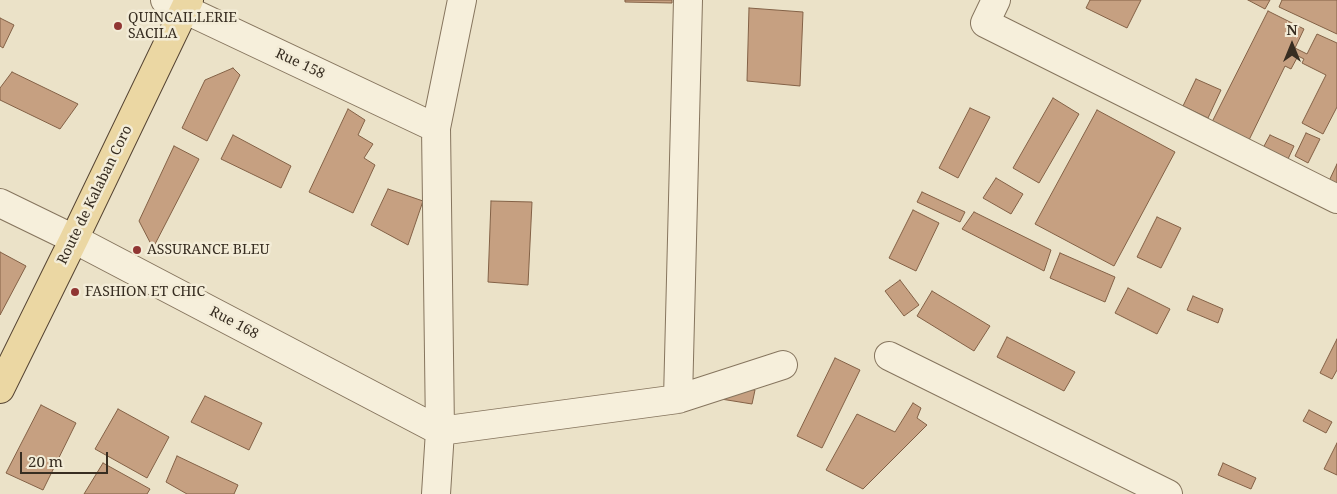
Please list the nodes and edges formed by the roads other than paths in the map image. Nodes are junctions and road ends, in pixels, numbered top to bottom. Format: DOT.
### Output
graph roads {
  1 [pos="462,0"];
  2 [pos="688,0"];
  3 [pos="996,0"];
  4 [pos="179,3"];
  5 [pos="436,128"];
  6 [pos="1337,199"];
  7 [pos="0,203"];
  8 [pos="74,239"];
  9 [pos="889,356"];
  10 [pos="783,365"];
  11 [pos="0,389"];
  12 [pos="678,399"];
  13 [pos="440,431"];
  14 [pos="436,494"];
  15 [pos="1168,494"];
  1 -- 5 [label="street"];
  2 -- 12 [label="street"];
  3 -- 6 [label="street"];
  4 -- 5 [label="street, Rue 158"];
  4 -- 8 [label="main road, Route de Kalaban Coro"];
  5 -- 13 [label="street"];
  7 -- 8 [label="street, Rue 168"];
  8 -- 11 [label="main road, Route de Kalaban Coro"];
  8 -- 13 [label="street, Rue 168"];
  9 -- 15 [label="street"];
  10 -- 12 [label="street"];
  12 -- 13 [label="street"];
  13 -- 14 [label="street"];
}
